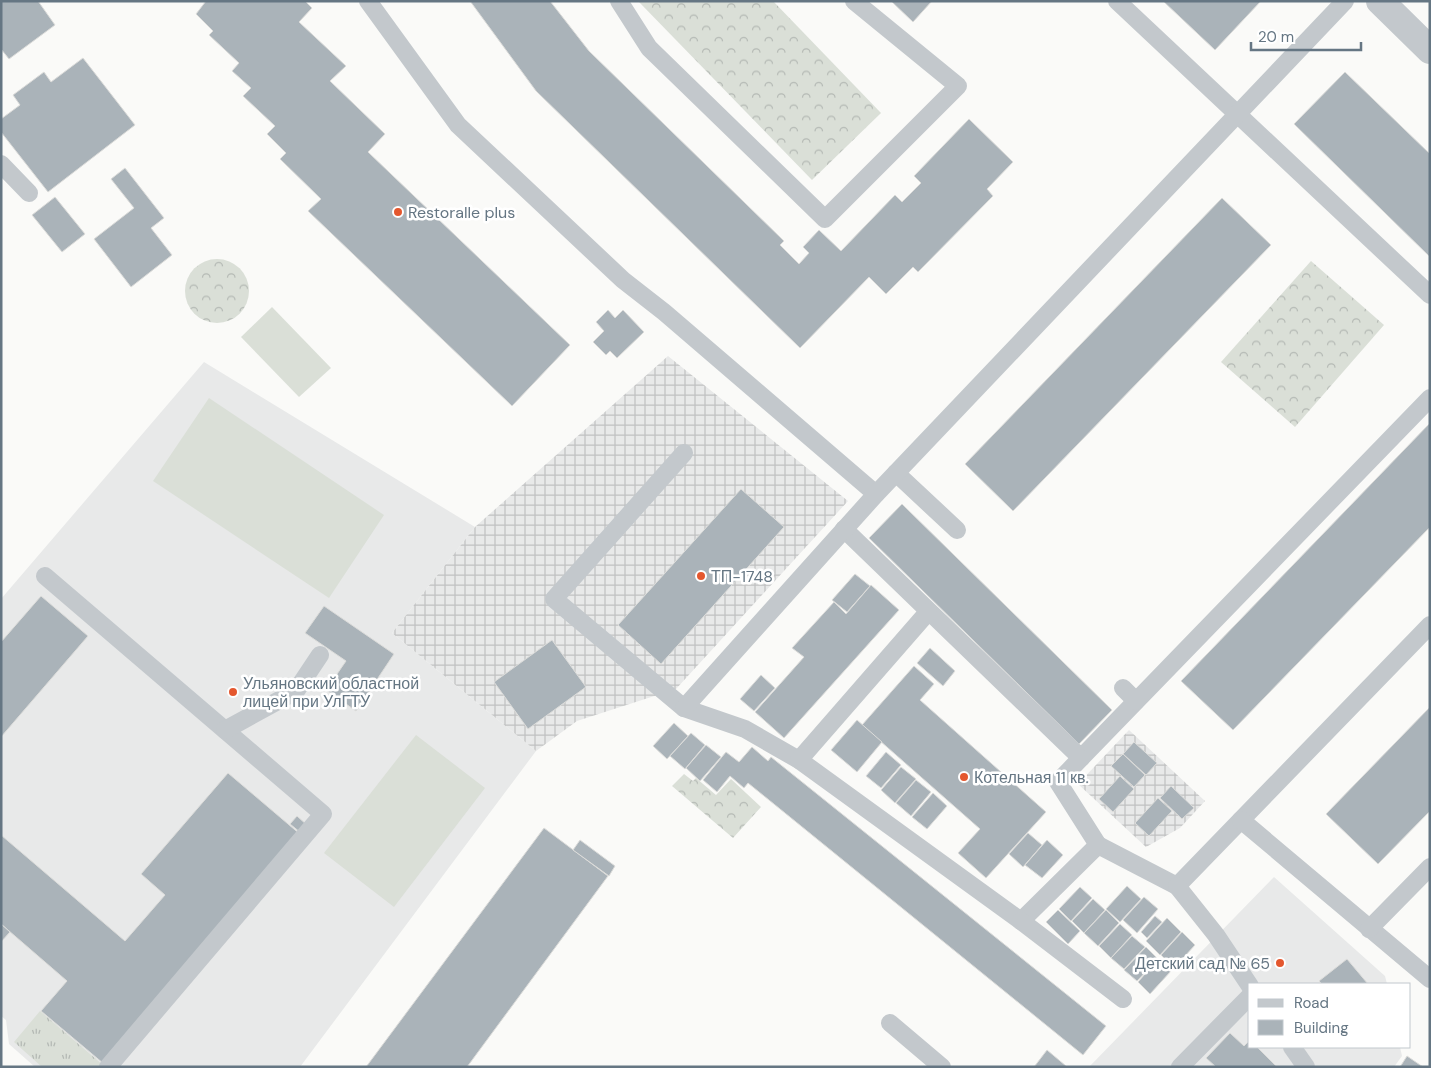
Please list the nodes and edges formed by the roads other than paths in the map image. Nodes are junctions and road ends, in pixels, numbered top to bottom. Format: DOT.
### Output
graph roads {
  1 [pos="368,1"];
  2 [pos="619,1"];
  3 [pos="854,1"];
  4 [pos="1117,1"];
  5 [pos="1345,1"];
  6 [pos="1380,1"];
  7 [pos="1430,50"];
  8 [pos="1238,114"];
  9 [pos="1,164"];
  10 [pos="29,193"];
  11 [pos="1430,295"];
  12 [pos="1430,398"];
  13 [pos="684,453"];
  14 [pos="896,473"];
  15 [pos="876,494"];
  16 [pos="844,529"];
  17 [pos="956,530"];
  18 [pos="45,576"];
  19 [pos="928,612"];
  20 [pos="1430,625"];
  21 [pos="320,655"];
  22 [pos="1123,688"];
  23 [pos="1136,701"];
  24 [pos="684,708"];
  25 [pos="225,730"];
  26 [pos="1081,758"];
  27 [pos="799,760"];
  28 [pos="1241,820"];
  29 [pos="1098,845"];
  30 [pos="1430,867"];
  31 [pos="1177,886"];
  32 [pos="1021,921"];
  33 [pos="1369,929"];
  34 [pos="1430,979"];
  35 [pos="1248,983"];
  36 [pos="1248,998"];
  37 [pos="1123,999"];
  38 [pos="890,1023"];
  39 [pos="1293,1048"];
  40 [pos="108,1067"];
  41 [pos="942,1067"];
  42 [pos="1180,1067"];
  43 [pos="1306,1067"];
  1 -- 15 [label="lane"];
  2 -- 3 [label="lane"];
  4 -- 8 [label="lane"];
  5 -- 8 [label="lane"];
  6 -- 7 [label="street"];
  8 -- 11 [label="lane"];
  8 -- 14 [label="lane"];
  9 -- 10 [label="lane"];
  12 -- 23 [label="lane"];
  13 -- 24 [label="lane"];
  14 -- 15 [label="lane"];
  14 -- 17 [label="lane"];
  15 -- 16 [label="lane"];
  16 -- 19 [label="lane"];
  16 -- 24 [label="lane"];
  18 -- 25 [label="lane"];
  19 -- 26 [label="lane"];
  19 -- 27 [label="lane"];
  20 -- 28 [label="lane"];
  21 -- 25 [label="lane"];
  22 -- 23 [label="lane"];
  23 -- 26 [label="lane"];
  24 -- 27 [label="lane"];
  25 -- 40 [label="lane"];
  26 -- 29 [label="lane"];
  27 -- 32 [label="lane"];
  28 -- 31 [label="lane"];
  28 -- 33 [label="lane"];
  29 -- 31 [label="lane"];
  29 -- 32 [label="lane"];
  30 -- 33 [label="lane"];
  31 -- 35 [label="lane"];
  32 -- 37 [label="lane"];
  33 -- 34 [label="lane"];
  36 -- 42 [label="lane"];
  38 -- 41 [label="lane"];
  39 -- 43 [label="lane"];
}
